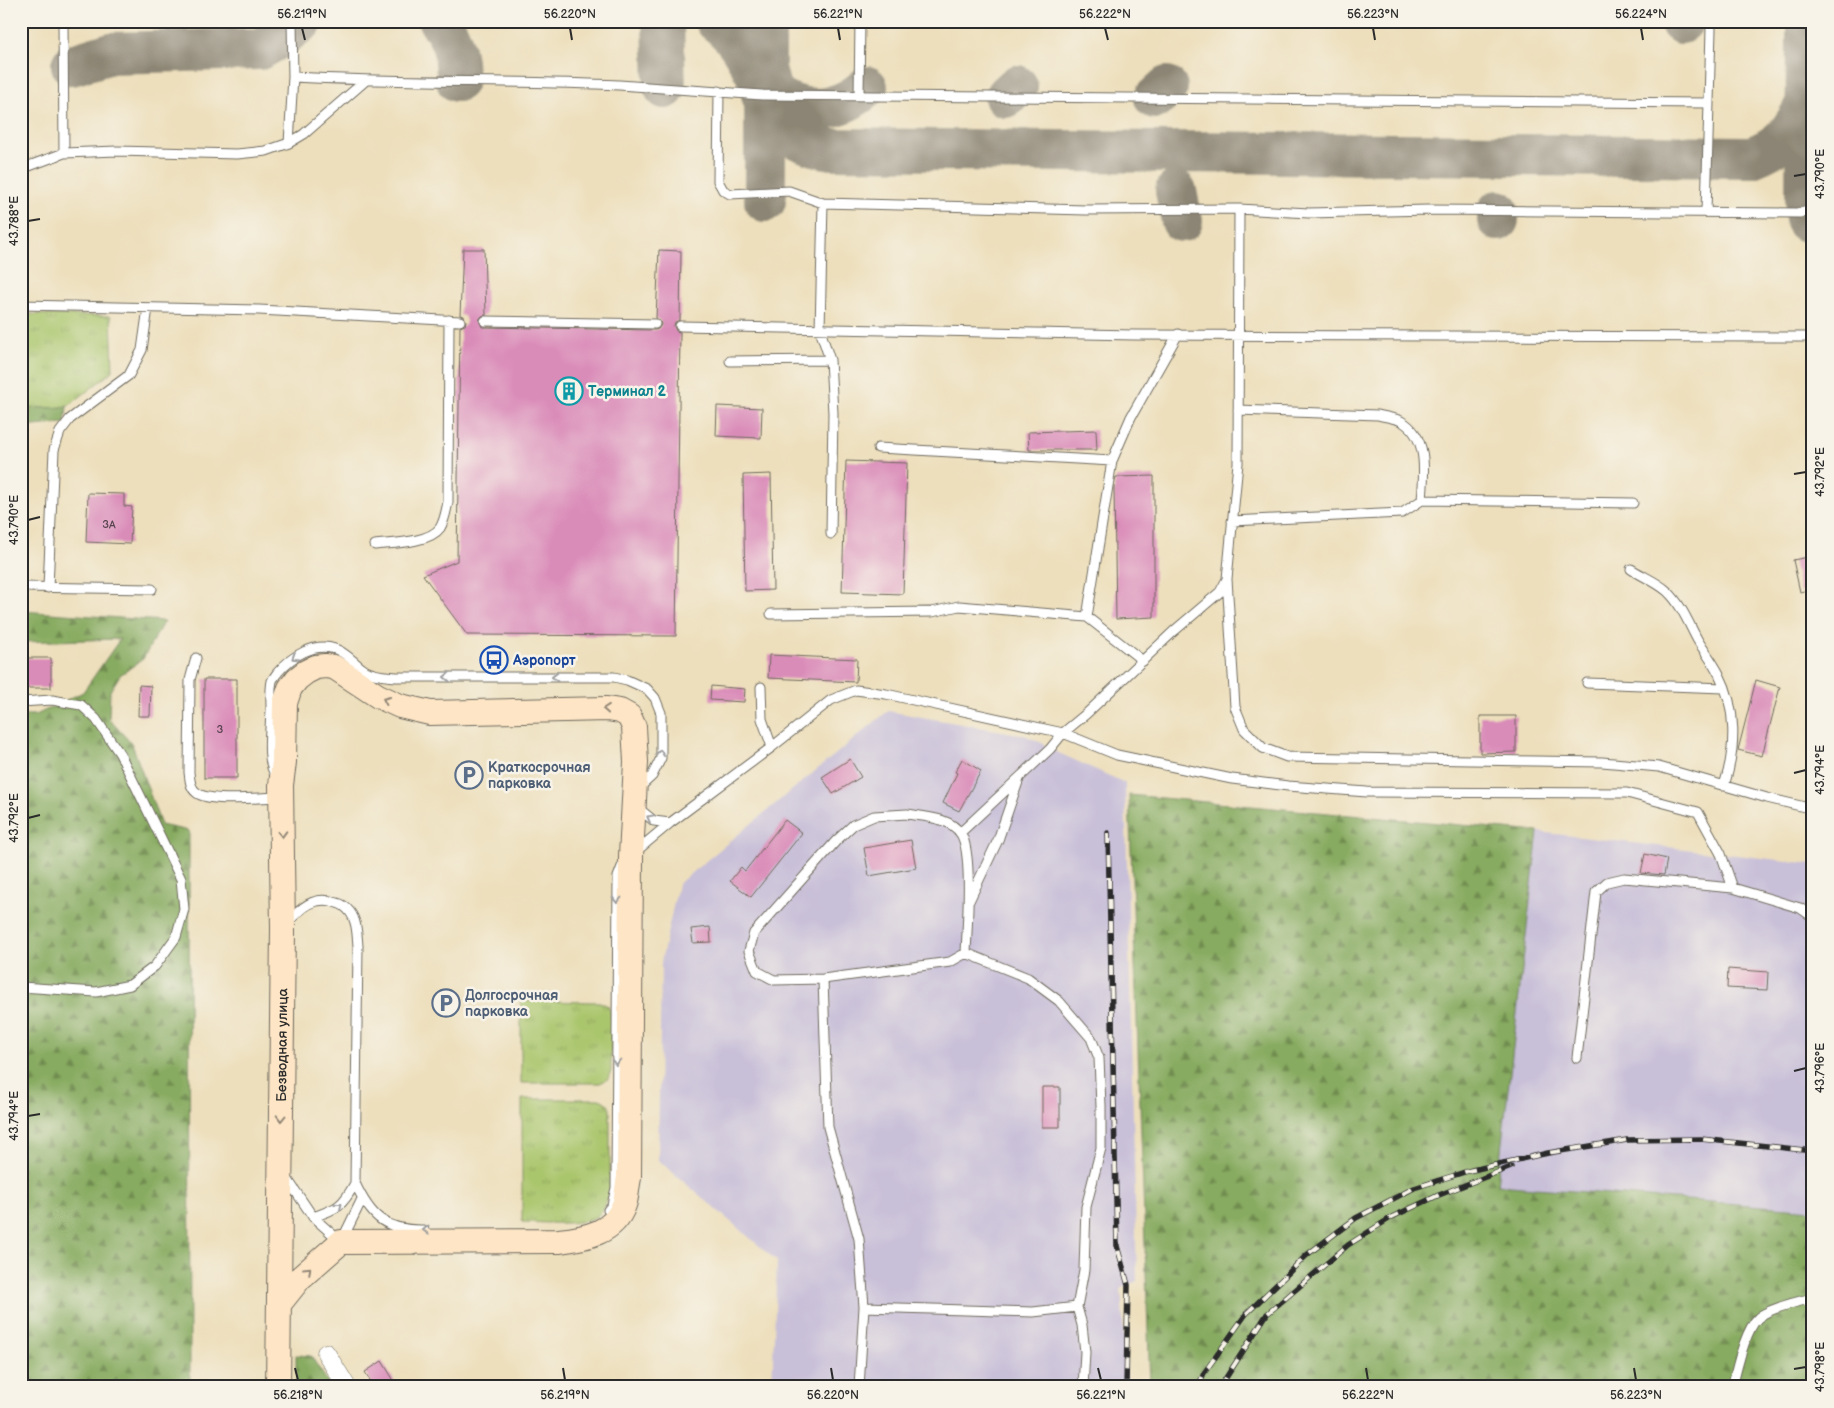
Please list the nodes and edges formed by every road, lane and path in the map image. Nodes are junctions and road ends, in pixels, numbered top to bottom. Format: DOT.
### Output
graph roads {
  1 [pos="63,21"];
  2 [pos="292,21"];
  3 [pos="860,21"];
  4 [pos="1708,21"];
  5 [pos="293,77"];
  6 [pos="365,81"];
  7 [pos="719,91"];
  8 [pos="859,95"];
  9 [pos="1709,103"];
  10 [pos="289,144"];
  11 [pos="64,153"];
  12 [pos="21,169"];
  13 [pos="822,203"];
  14 [pos="1239,209"];
  15 [pos="1813,210"];
  16 [pos="1706,212"];
  17 [pos="21,305"];
  18 [pos="148,308"];
  19 [pos="449,320"];
  20 [pos="460,321"];
  21 [pos="485,321"];
  22 [pos="655,324"];
  23 [pos="680,326"];
  24 [pos="820,330"];
  25 [pos="1178,334"];
  26 [pos="1239,334"];
  27 [pos="1813,337"];
  28 [pos="830,360"];
  29 [pos="730,361"];
  30 [pos="1238,410"];
  31 [pos="878,448"];
  32 [pos="1112,462"];
  33 [pos="1422,500"];
  34 [pos="1633,503"];
  35 [pos="1232,521"];
  36 [pos="832,534"];
  37 [pos="375,545"];
  38 [pos="1631,569"];
  39 [pos="1227,579"];
  40 [pos="21,587"];
  41 [pos="48,588"];
  42 [pos="152,589"];
  43 [pos="771,614"];
  44 [pos="1087,617"];
  45 [pos="196,658"];
  46 [pos="1143,661"];
  47 [pos="1587,683"];
  48 [pos="760,686"];
  49 [pos="1724,688"];
  50 [pos="21,702"];
  51 [pos="1063,733"];
  52 [pos="772,747"];
  53 [pos="1020,776"];
  54 [pos="1724,786"];
  55 [pos="281,791"];
  56 [pos="634,799"];
  57 [pos="1813,809"];
  58 [pos="670,823"];
  59 [pos="960,833"];
  60 [pos="631,856"];
  61 [pos="1733,888"];
  62 [pos="967,905"];
  63 [pos="1813,917"];
  64 [pos="283,929"];
  65 [pos="966,953"];
  66 [pos="823,979"];
  67 [pos="21,987"];
  68 [pos="1577,1058"];
  69 [pos="281,1169"];
  70 [pos="355,1183"];
  71 [pos="362,1199"];
  72 [pos="313,1217"];
  73 [pos="600,1220"];
  74 [pos="437,1230"];
  75 [pos="341,1242"];
  76 [pos="1813,1298"];
  77 [pos="280,1303"];
  78 [pos="864,1307"];
  79 [pos="1077,1307"];
  80 [pos="326,1353"];
  81 [pos="278,1387"];
  82 [pos="347,1387"];
  83 [pos="859,1387"];
  84 [pos="1083,1387"];
  85 [pos="1732,1387"];
  1 -- 11 [label="lane"];
  2 -- 5 [label="lane"];
  3 -- 8 [label="lane"];
  4 -- 9 [label="lane"];
  5 -- 6 [label="lane"];
  5 -- 10 [label="lane"];
  6 -- 7 [label="lane"];
  6 -- 10 [label="lane"];
  7 -- 8 [label="lane"];
  7 -- 13 [label="lane"];
  8 -- 9 [label="lane"];
  9 -- 16 [label="lane"];
  10 -- 11 [label="lane"];
  11 -- 12 [label="lane"];
  13 -- 14 [label="lane"];
  13 -- 24 [label="lane"];
  14 -- 16 [label="lane"];
  14 -- 26 [label="lane"];
  15 -- 16 [label="lane"];
  17 -- 18 [label="lane"];
  18 -- 19 [label="lane"];
  18 -- 41 [label="lane"];
  19 -- 20 [label="lane"];
  19 -- 37 [label="lane"];
  21 -- 22 [label="lane"];
  23 -- 24 [label="lane"];
  24 -- 25 [label="lane"];
  24 -- 28 [label="lane"];
  25 -- 26 [label="lane"];
  25 -- 32 [label="lane"];
  26 -- 27 [label="lane"];
  26 -- 30 [label="lane"];
  28 -- 29 [label="lane"];
  28 -- 36 [label="lane"];
  30 -- 33 [label="lane"];
  30 -- 35 [label="lane"];
  31 -- 32 [label="lane"];
  32 -- 44 [label="lane"];
  33 -- 34 [label="lane"];
  33 -- 35 [label="lane"];
  35 -- 39 [label="lane"];
  38 -- 49 [label="lane"];
  39 -- 46 [label="lane"];
  39 -- 54 [label="lane"];
  40 -- 41 [label="lane"];
  41 -- 42 [label="lane"];
  43 -- 44 [label="lane"];
  44 -- 46 [label="lane"];
  45 -- 55 [label="lane"];
  46 -- 51 [label="lane"];
  47 -- 49 [label="lane"];
  48 -- 52 [label="lane"];
  49 -- 54 [label="lane"];
  50 -- 67 [label="lane"];
  51 -- 52 [label="lane"];
  51 -- 53 [label="lane"];
  51 -- 61 [label="lane"];
  52 -- 58 [label="lane"];
  53 -- 59 [label="lane"];
  53 -- 62 [label="lane"];
  54 -- 57 [label="lane"];
  56 -- 55 [label="main road, Безводная улица, one-way"];
  56 -- 55 [label="lane, one-way"];
  55 -- 64 [label="main road, Безводная улица, one-way"];
  58 -- 56 [label="lane, one-way"];
  56 -- 60 [label="main road"];
  58 -- 60 [label="lane"];
  59 -- 62 [label="lane"];
  59 -- 66 [label="lane"];
  60 -- 73 [label="lane, one-way"];
  60 -- 75 [label="main road"];
  61 -- 63 [label="lane"];
  61 -- 68 [label="lane"];
  62 -- 65 [label="lane"];
  64 -- 69 [label="main road, Безводная улица, one-way"];
  64 -- 70 [label="lane"];
  65 -- 66 [label="lane"];
  65 -- 79 [label="lane"];
  66 -- 78 [label="lane"];
  69 -- 72 [label="lane"];
  69 -- 77 [label="main road, Безводная улица"];
  70 -- 71 [label="lane"];
  72 -- 70 [label="lane, one-way"];
  74 -- 71 [label="lane, one-way"];
  71 -- 75 [label="lane"];
  72 -- 75 [label="lane"];
  77 -- 75 [label="main road, one-way"];
  76 -- 85 [label="lane"];
  77 -- 81 [label="main road, Безводная улица"];
  78 -- 79 [label="lane"];
  78 -- 83 [label="lane"];
  79 -- 84 [label="lane"];
  80 -- 82 [label="street"];
}
